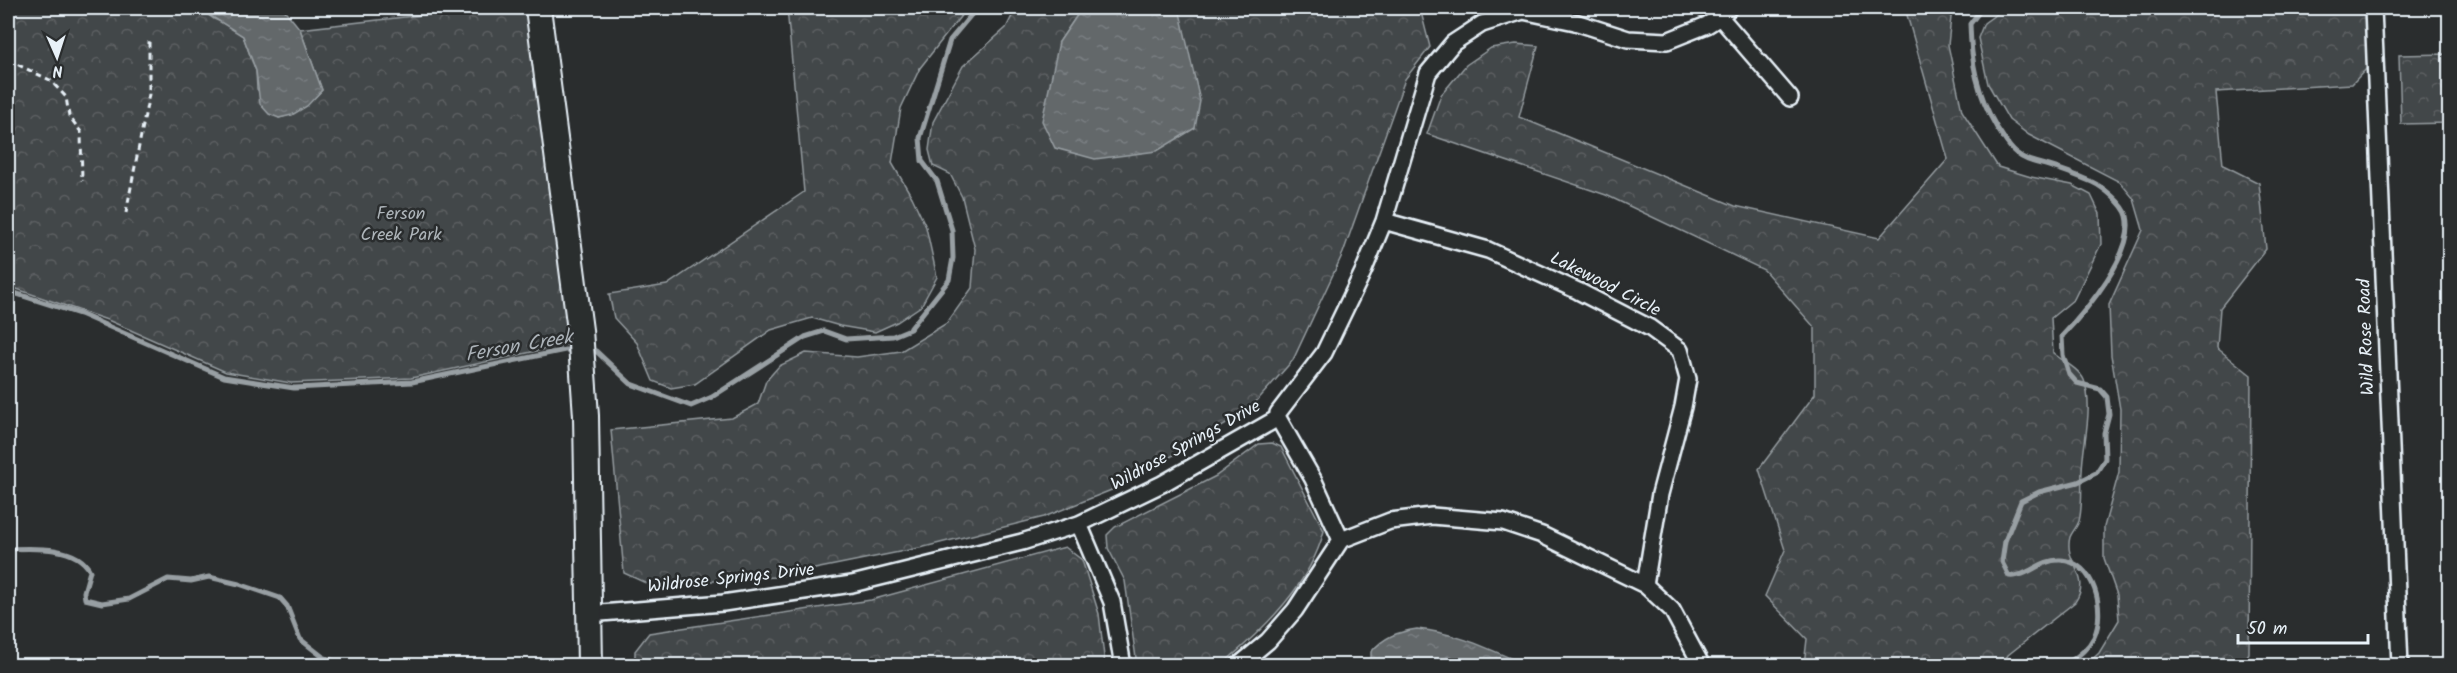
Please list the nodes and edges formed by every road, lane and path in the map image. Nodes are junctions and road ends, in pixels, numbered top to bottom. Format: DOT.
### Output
graph roads {
  1 [pos="538,8"];
  2 [pos="2373,8"];
  3 [pos="1725,12"];
  4 [pos="149,38"];
  5 [pos="8,60"];
  6 [pos="1790,98"];
  7 [pos="82,182"];
  8 [pos="126,213"];
  9 [pos="1384,221"];
  10 [pos="1278,418"];
  11 [pos="1079,524"];
  12 [pos="1341,540"];
  13 [pos="1645,585"];
  14 [pos="589,614"];
  15 [pos="590,666"];
  16 [pos="1123,666"];
  17 [pos="1238,666"];
  18 [pos="1702,666"];
  19 [pos="2400,666"];
  1 -- 14 [label="main road"];
  2 -- 19 [label="street, Wild Rose Road"];
  3 -- 6 [label="street"];
  3 -- 9 [label="street, Wildrose Springs Drive"];
  4 -- 8 [label="path"];
  5 -- 7 [label="path"];
  9 -- 10 [label="street, Wildrose Springs Drive"];
  9 -- 13 [label="street, Lakewood Circle"];
  10 -- 11 [label="street, Wildrose Springs Drive"];
  10 -- 12 [label="street"];
  11 -- 14 [label="street, Wildrose Springs Drive"];
  11 -- 16 [label="street"];
  12 -- 13 [label="street"];
  12 -- 17 [label="street"];
  13 -- 18 [label="street"];
  14 -- 15 [label="main road"];
}
